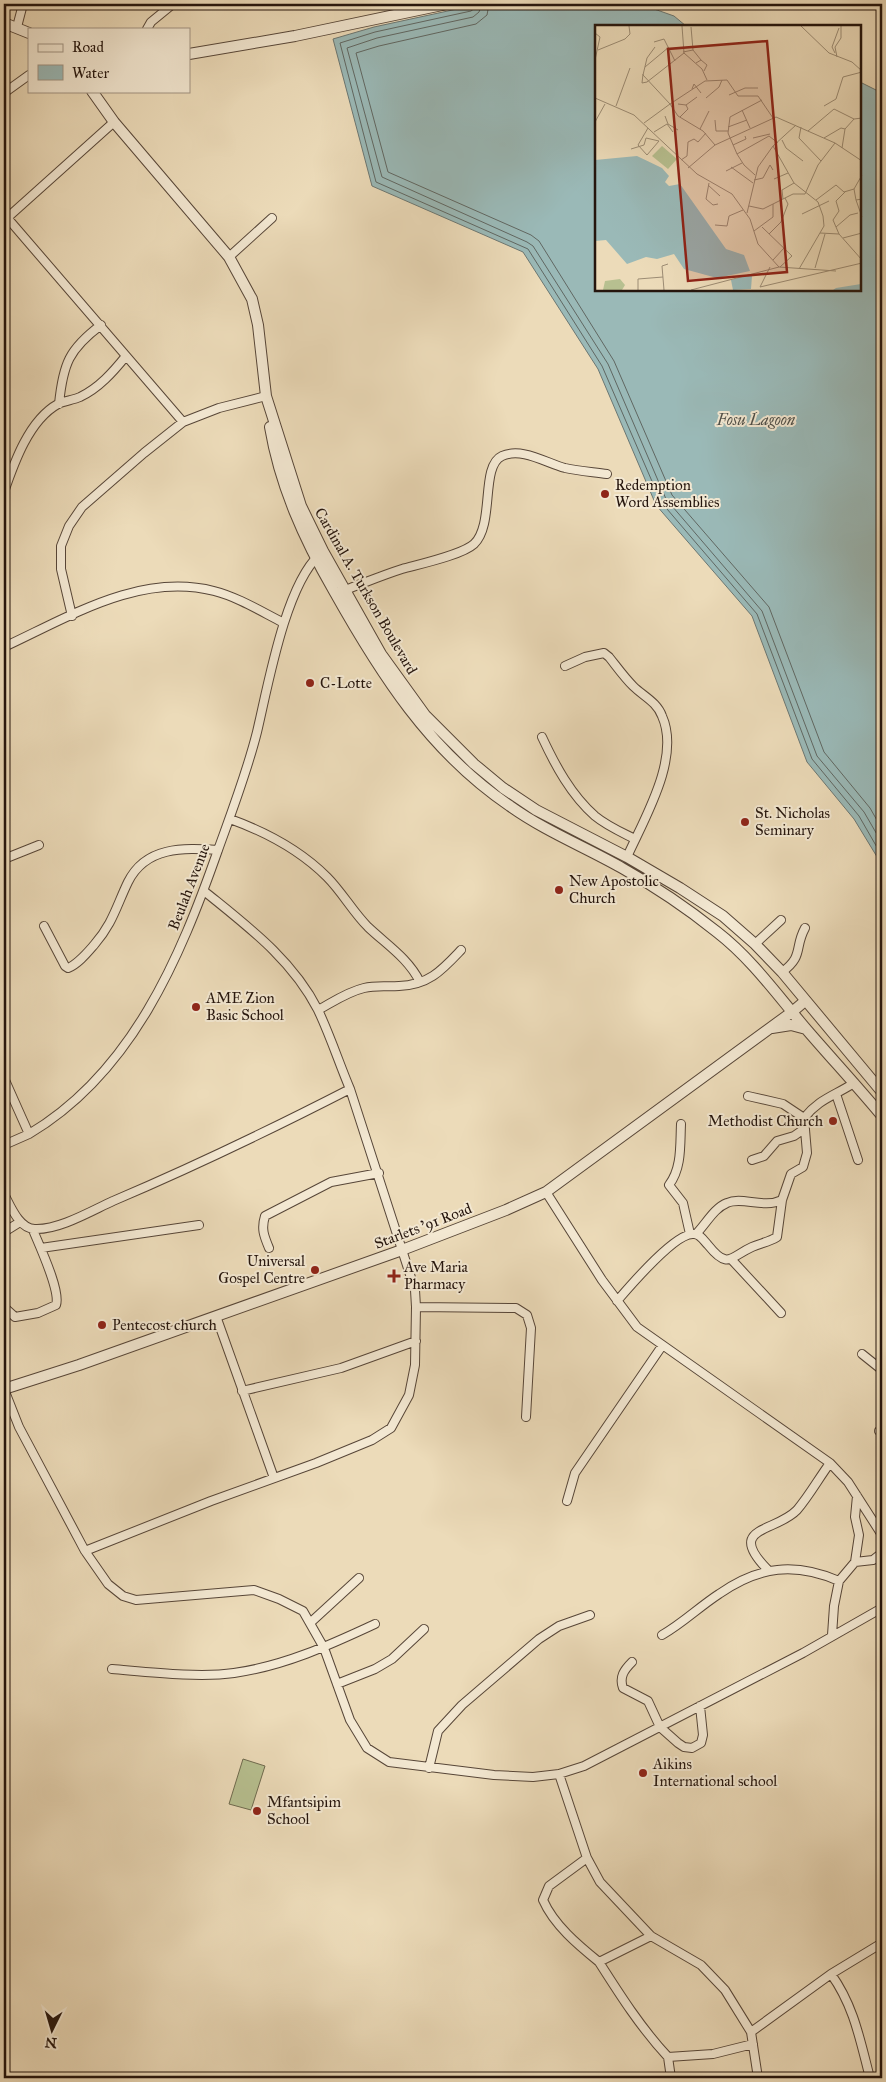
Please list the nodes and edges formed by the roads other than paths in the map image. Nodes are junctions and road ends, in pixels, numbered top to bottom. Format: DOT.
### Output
graph roads {
  1 [pos="23,4"];
  2 [pos="173,4"];
  3 [pos="447,4"];
  4 [pos="4,23"];
  5 [pos="17,27"];
  6 [pos="148,28"];
  7 [pos="28,32"];
  8 [pos="190,54"];
  9 [pos="28,76"];
  10 [pos="4,93"];
  11 [pos="95,93"];
  12 [pos="114,122"];
  13 [pos="5,216"];
  14 [pos="272,218"];
  15 [pos="229,257"];
  16 [pos="101,325"];
  17 [pos="126,356"];
  18 [pos="267,400"];
  19 [pos="59,404"];
  20 [pos="183,422"];
  21 [pos="606,474"];
  22 [pos="4,492"];
  23 [pos="323,551"];
  24 [pos="315,559"];
  25 [pos="345,590"];
  26 [pos="72,616"];
  27 [pos="284,623"];
  28 [pos="4,647"];
  29 [pos="565,666"];
  30 [pos="542,737"];
  31 [pos="230,819"];
  32 [pos="635,840"];
  33 [pos="39,845"];
  34 [pos="218,850"];
  35 [pos="627,857"];
  36 [pos="4,859"];
  37 [pos="204,891"];
  38 [pos="781,920"];
  39 [pos="44,926"];
  40 [pos="805,928"];
  41 [pos="755,944"];
  42 [pos="461,950"];
  43 [pos="782,972"];
  44 [pos="420,982"];
  45 [pos="805,1001"];
  46 [pos="318,1010"];
  47 [pos="792,1012"];
  48 [pos="771,1028"];
  49 [pos="806,1029"];
  50 [pos="4,1078"];
  51 [pos="854,1083"];
  52 [pos="350,1088"];
  53 [pos="881,1091"];
  54 [pos="836,1094"];
  55 [pos="748,1096"];
  56 [pos="869,1100"];
  57 [pos="882,1116"];
  58 [pos="804,1118"];
  59 [pos="681,1124"];
  60 [pos="804,1129"];
  61 [pos="29,1134"];
  62 [pos="4,1146"];
  63 [pos="752,1160"];
  64 [pos="858,1160"];
  65 [pos="379,1173"];
  66 [pos="546,1192"];
  67 [pos="4,1194"];
  68 [pos="782,1200"];
  69 [pos="20,1222"];
  70 [pos="199,1225"];
  71 [pos="33,1230"];
  72 [pos="4,1232"];
  73 [pos="693,1234"];
  74 [pos="41,1248"];
  75 [pos="269,1248"];
  76 [pos="402,1250"];
  77 [pos="731,1260"];
  78 [pos="618,1301"];
  79 [pos="4,1307"];
  80 [pos="416,1308"];
  81 [pos="781,1313"];
  82 [pos="216,1316"];
  83 [pos="416,1341"];
  84 [pos="662,1346"];
  85 [pos="862,1354"];
  86 [pos="882,1370"];
  87 [pos="4,1389"];
  88 [pos="242,1391"];
  89 [pos="526,1417"];
  90 [pos="830,1463"];
  91 [pos="274,1478"];
  92 [pos="857,1496"];
  93 [pos="567,1501"];
  94 [pos="882,1535"];
  95 [pos="85,1551"];
  96 [pos="882,1553"];
  97 [pos="855,1562"];
  98 [pos="770,1571"];
  99 [pos="360,1578"];
  100 [pos="839,1581"];
  101 [pos="882,1608"];
  102 [pos="590,1615"];
  103 [pos="310,1623"];
  104 [pos="375,1624"];
  105 [pos="424,1628"];
  106 [pos="662,1635"];
  107 [pos="832,1636"];
  108 [pos="324,1648"];
  109 [pos="632,1662"];
  110 [pos="112,1669"];
  111 [pos="337,1684"];
  112 [pos="700,1706"];
  113 [pos="660,1727"];
  114 [pos="428,1768"];
  115 [pos="559,1774"];
  116 [pos="587,1858"];
  117 [pos="651,1936"];
  118 [pos="882,1943"];
  119 [pos="599,1962"];
  120 [pos="831,1974"];
  121 [pos="751,2032"];
  122 [pos="753,2044"];
  123 [pos="668,2057"];
  124 [pos="671,2078"];
  125 [pos="758,2078"];
  126 [pos="870,2078"];
  1 -- 5 [label="street"];
  2 -- 6 [label="street"];
  3 -- 8 [label="street"];
  4 -- 5 [label="street"];
  5 -- 7 [label="street"];
  9 -- 10 [label="street"];
  11 -- 12 [label="street"];
  12 -- 13 [label="street"];
  12 -- 15 [label="street"];
  13 -- 16 [label="street"];
  14 -- 15 [label="street"];
  15 -- 18 [label="street"];
  16 -- 17 [label="street"];
  16 -- 19 [label="street"];
  17 -- 19 [label="street"];
  17 -- 20 [label="street"];
  18 -- 20 [label="street"];
  18 -- 23 [label="street, Cardinal A. Turkson Boulevard"];
  18 -- 24 [label="street, Cardinal A. Turkson Boulevard"];
  19 -- 22 [label="street"];
  20 -- 26 [label="street"];
  21 -- 25 [label="street"];
  23 -- 24 [label="street, Beulah Avenue"];
  23 -- 25 [label="street, Cardinal A. Turkson Boulevard"];
  24 -- 27 [label="street, Beulah Avenue"];
  24 -- 47 [label="street, Cardinal A. Turkson Boulevard"];
  25 -- 35 [label="street, Cardinal A. Turkson Boulevard"];
  26 -- 27 [label="street"];
  26 -- 28 [label="street"];
  27 -- 31 [label="street, Beulah Avenue"];
  29 -- 32 [label="street"];
  30 -- 32 [label="street"];
  31 -- 34 [label="street, Beulah Avenue"];
  31 -- 44 [label="street"];
  32 -- 35 [label="street"];
  33 -- 36 [label="street"];
  34 -- 37 [label="street, Beulah Avenue"];
  34 -- 39 [label="street"];
  35 -- 41 [label="street, Cardinal A. Turkson Boulevard"];
  37 -- 46 [label="street"];
  37 -- 61 [label="street, Beulah Avenue"];
  38 -- 41 [label="street"];
  40 -- 43 [label="street"];
  41 -- 43 [label="street, Cardinal A. Turkson Boulevard"];
  42 -- 44 [label="street"];
  43 -- 45 [label="street, Cardinal A. Turkson Boulevard"];
  44 -- 46 [label="street"];
  45 -- 47 [label="street, Starlets '91 Road"];
  45 -- 53 [label="street, Cardinal A. Turkson Boulevard"];
  46 -- 52 [label="street"];
  47 -- 48 [label="street, Starlets '91 Road"];
  47 -- 49 [label="street, Cardinal A. Turkson Boulevard"];
  48 -- 49 [label="street"];
  48 -- 66 [label="street, Starlets '91 Road"];
  49 -- 51 [label="street, Cardinal A. Turkson Boulevard"];
  50 -- 61 [label="street"];
  51 -- 54 [label="street"];
  51 -- 56 [label="street, Cardinal A. Turkson Boulevard"];
  52 -- 65 [label="street"];
  52 -- 71 [label="street"];
  53 -- 56 [label="street"];
  54 -- 58 [label="street"];
  54 -- 64 [label="street"];
  55 -- 58 [label="street"];
  56 -- 57 [label="street, Cardinal A. Turkson Boulevard"];
  58 -- 60 [label="street"];
  59 -- 73 [label="street"];
  60 -- 63 [label="street"];
  60 -- 68 [label="street"];
  61 -- 62 [label="street, Beulah Avenue"];
  65 -- 75 [label="street"];
  65 -- 76 [label="street"];
  66 -- 76 [label="street, Starlets '91 Road"];
  66 -- 78 [label="street"];
  67 -- 69 [label="street"];
  68 -- 73 [label="street"];
  68 -- 77 [label="street"];
  69 -- 71 [label="street"];
  69 -- 72 [label="street"];
  70 -- 74 [label="street"];
  71 -- 74 [label="street"];
  73 -- 77 [label="street"];
  73 -- 78 [label="street"];
  74 -- 79 [label="street"];
  76 -- 80 [label="street"];
  76 -- 82 [label="street, Starlets '91 Road"];
  77 -- 81 [label="street"];
  78 -- 84 [label="street"];
  80 -- 83 [label="street"];
  80 -- 89 [label="street"];
  82 -- 87 [label="street, Starlets '91 Road"];
  82 -- 88 [label="street"];
  83 -- 88 [label="street"];
  83 -- 91 [label="street"];
  84 -- 90 [label="street"];
  84 -- 93 [label="street"];
  85 -- 86 [label="street"];
  87 -- 95 [label="street"];
  88 -- 91 [label="street"];
  90 -- 92 [label="street"];
  90 -- 98 [label="street"];
  91 -- 95 [label="street"];
  92 -- 94 [label="street"];
  92 -- 97 [label="street"];
  95 -- 103 [label="street"];
  96 -- 97 [label="street"];
  97 -- 100 [label="street"];
  98 -- 100 [label="street"];
  98 -- 106 [label="street"];
  99 -- 103 [label="street"];
  100 -- 107 [label="street"];
  101 -- 107 [label="street"];
  102 -- 114 [label="street"];
  103 -- 108 [label="street"];
  104 -- 108 [label="street"];
  105 -- 111 [label="street"];
  107 -- 112 [label="street"];
  108 -- 110 [label="street"];
  108 -- 111 [label="street"];
  109 -- 113 [label="street"];
  111 -- 114 [label="street"];
  112 -- 113 [label="street"];
  112 -- 113 [label="street"];
  113 -- 115 [label="street"];
  114 -- 115 [label="street"];
  115 -- 116 [label="street"];
  116 -- 117 [label="street"];
  116 -- 119 [label="street"];
  117 -- 119 [label="street"];
  117 -- 121 [label="street"];
  118 -- 120 [label="street"];
  119 -- 123 [label="street"];
  120 -- 121 [label="street"];
  120 -- 126 [label="street"];
  121 -- 122 [label="street"];
  122 -- 123 [label="street"];
  122 -- 125 [label="street"];
  123 -- 124 [label="street"];
}
